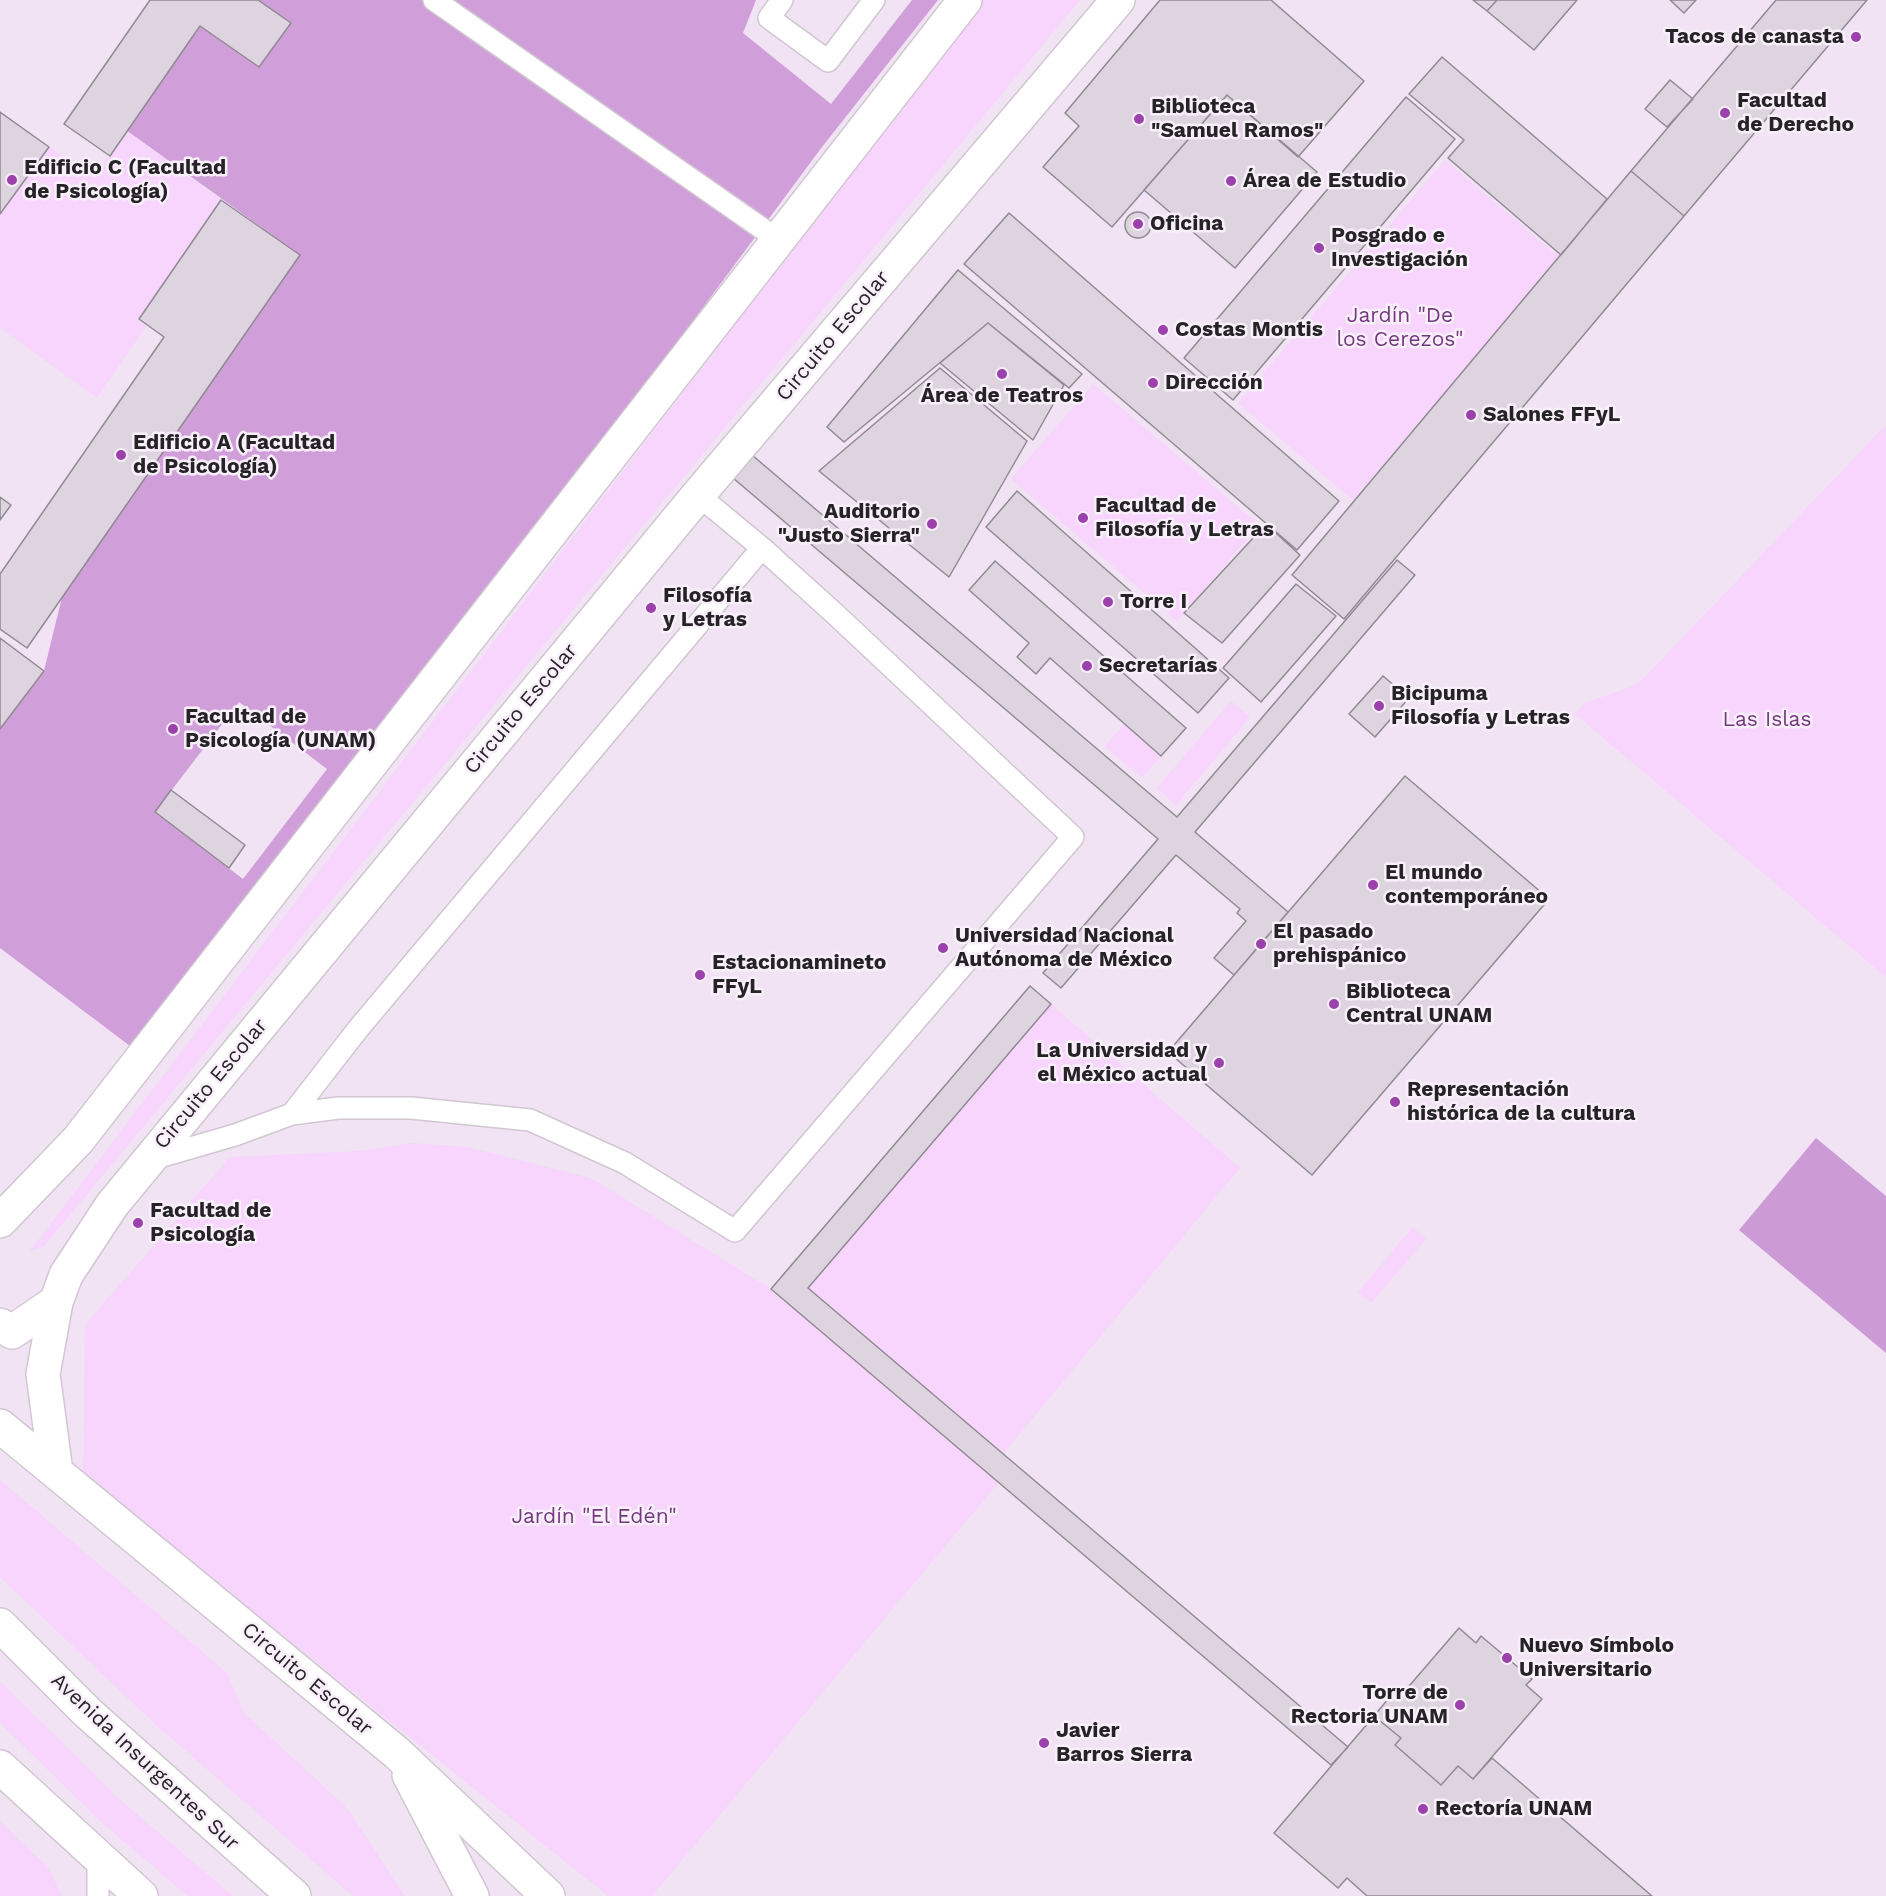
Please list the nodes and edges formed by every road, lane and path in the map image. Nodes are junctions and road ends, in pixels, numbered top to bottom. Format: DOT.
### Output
graph roads {
  1 [pos="434,0"];
  2 [pos="782,0"];
  3 [pos="874,0"];
  4 [pos="965,0"];
  5 [pos="1118,0"];
  6 [pos="780,241"];
  7 [pos="698,495"];
  8 [pos="762,548"];
  9 [pos="292,1114"];
  10 [pos="148,1160"];
  11 [pos="0,1221"];
  12 [pos="56,1302"];
  13 [pos="0,1325"];
  14 [pos="0,1426"];
  15 [pos="56,1472"];
  16 [pos="0,1625"];
  17 [pos="397,1753"];
  18 [pos="0,1767"];
  19 [pos="98,1858"];
  20 [pos="98,1896"];
  21 [pos="115,1896"];
  22 [pos="141,1896"];
  23 [pos="294,1896"];
  24 [pos="472,1896"];
  25 [pos="548,1896"];
  1 -- 6 [label="lane"];
  2 -- 3 [label="lane"];
  4 -- 6 [label="street"];
  5 -- 7 [label="street, Circuito Escolar"];
  6 -- 11 [label="street"];
  7 -- 8 [label="lane"];
  7 -- 10 [label="street, Circuito Escolar"];
  8 -- 9 [label="lane"];
  8 -- 9 [label="lane"];
  9 -- 10 [label="lane"];
  10 -- 12 [label="street, Circuito Escolar"];
  12 -- 13 [label="street"];
  12 -- 15 [label="street, Circuito Escolar"];
  14 -- 15 [label="street, Circuito Escolar"];
  15 -- 17 [label="street, Circuito Escolar"];
  16 -- 23 [label="street, Avenida Insurgentes Sur"];
  17 -- 24 [label="street"];
  17 -- 25 [label="street, Circuito Escolar"];
  18 -- 19 [label="street"];
  19 -- 20 [label="lane"];
  19 -- 21 [label="street"];
  19 -- 22 [label="street"];
}
